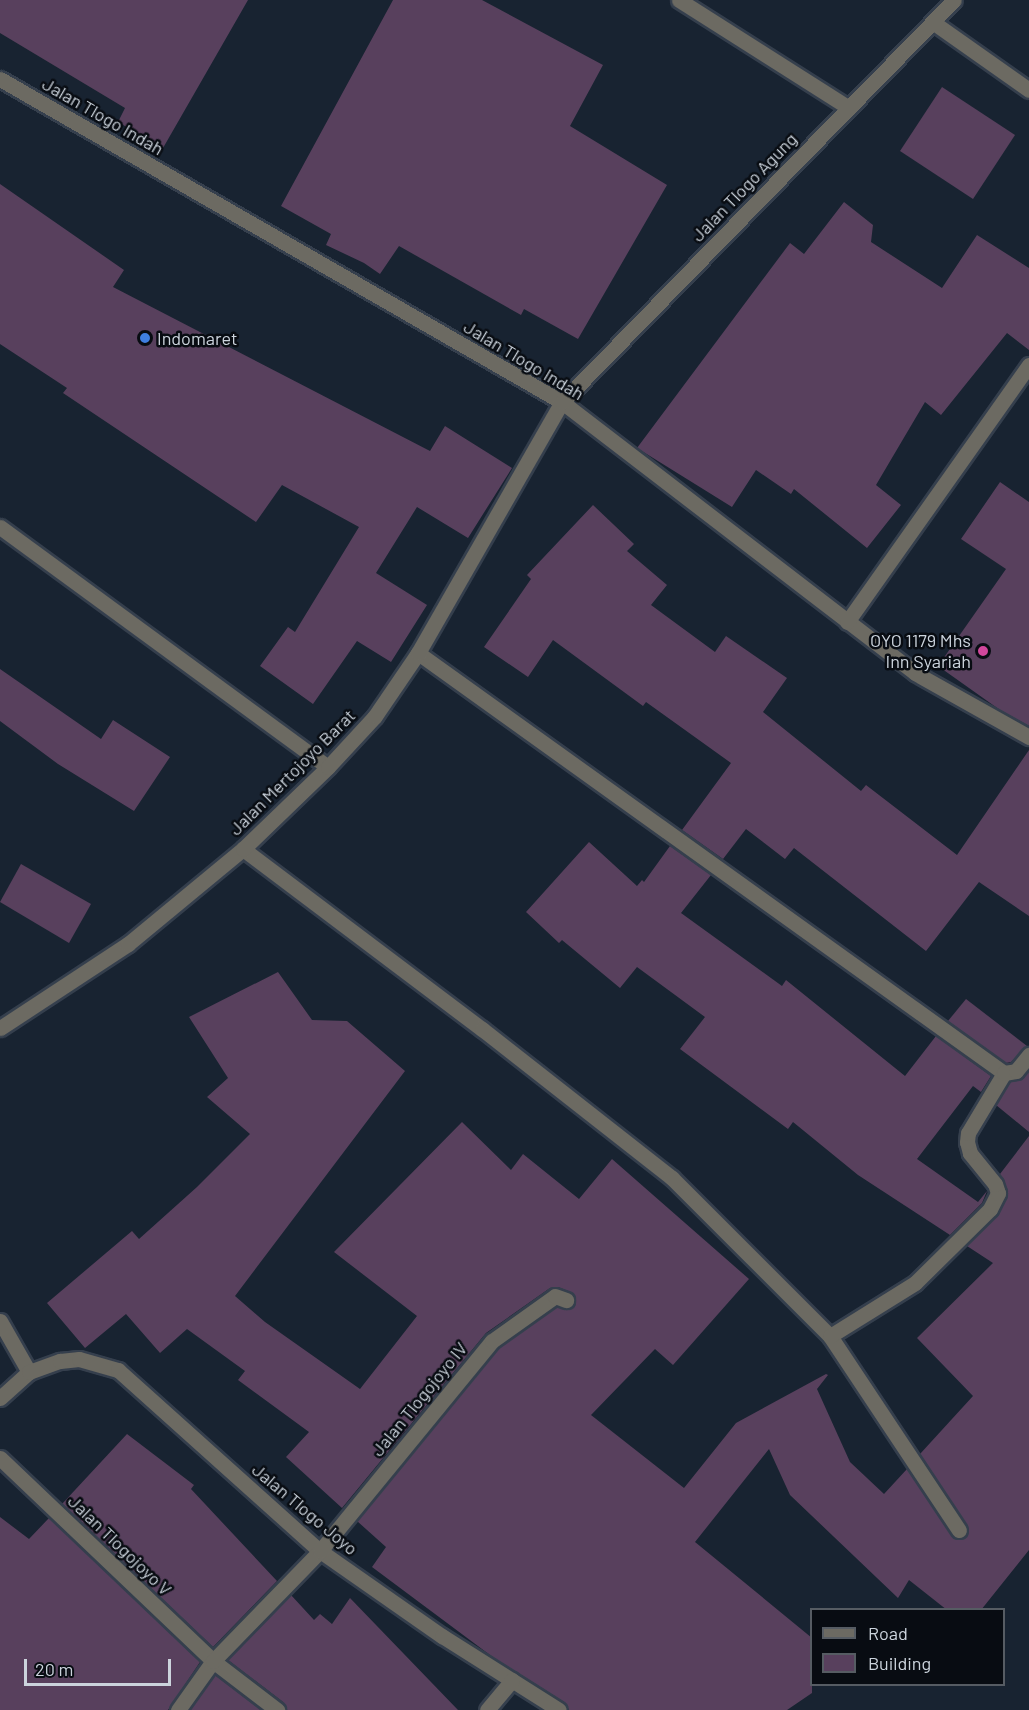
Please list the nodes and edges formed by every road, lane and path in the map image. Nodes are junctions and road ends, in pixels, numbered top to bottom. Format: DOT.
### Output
graph roads {
  1 [pos="679,0"];
  2 [pos="954,0"];
  3 [pos="934,23"];
  4 [pos="0,79"];
  5 [pos="1029,90"];
  6 [pos="849,108"];
  7 [pos="1029,365"];
  8 [pos="562,402"];
  9 [pos="0,527"];
  10 [pos="847,622"];
  11 [pos="418,653"];
  12 [pos="1029,737"];
  13 [pos="328,767"];
  14 [pos="243,849"];
  15 [pos="0,1028"];
  16 [pos="1029,1055"];
  17 [pos="1004,1073"];
  18 [pos="566,1300"];
  19 [pos="0,1321"];
  20 [pos="830,1336"];
  21 [pos="28,1372"];
  22 [pos="0,1398"];
  23 [pos="0,1458"];
  24 [pos="959,1530"];
  25 [pos="320,1551"];
  26 [pos="213,1661"];
  27 [pos="512,1680"];
  28 [pos="178,1710"];
  29 [pos="277,1710"];
  30 [pos="487,1710"];
  31 [pos="559,1710"];
  1 -- 6 [label="street"];
  2 -- 3 [label="street, Jalan Tlogo Agung"];
  3 -- 5 [label="street"];
  3 -- 6 [label="street, Jalan Tlogo Agung"];
  4 -- 8 [label="street, Jalan Tlogo Indah"];
  6 -- 8 [label="street, Jalan Tlogo Agung"];
  7 -- 10 [label="street"];
  8 -- 10 [label="street, Jalan Tlogo Indah"];
  8 -- 11 [label="street, Jalan Mertojoyo Barat"];
  9 -- 13 [label="street"];
  10 -- 12 [label="street, Jalan Tlogo Indah"];
  11 -- 13 [label="street, Jalan Mertojoyo Barat"];
  11 -- 17 [label="street"];
  13 -- 14 [label="street, Jalan Mertojoyo Barat"];
  14 -- 15 [label="street, Jalan Mertojoyo Barat"];
  14 -- 20 [label="street"];
  16 -- 17 [label="street"];
  17 -- 20 [label="street"];
  18 -- 25 [label="street, Jalan Tlogojoyo IV"];
  19 -- 21 [label="street"];
  20 -- 24 [label="street"];
  21 -- 22 [label="street"];
  21 -- 25 [label="street, Jalan Tlogo Joyo"];
  23 -- 26 [label="street, Jalan Tlogojoyo V"];
  25 -- 26 [label="street"];
  25 -- 27 [label="street, Jalan Tlogo Joyo"];
  26 -- 28 [label="street"];
  26 -- 29 [label="street, Jalan Tlogojoyo V"];
  27 -- 30 [label="street"];
  27 -- 31 [label="street, Jalan Tlogo Joyo"];
}
